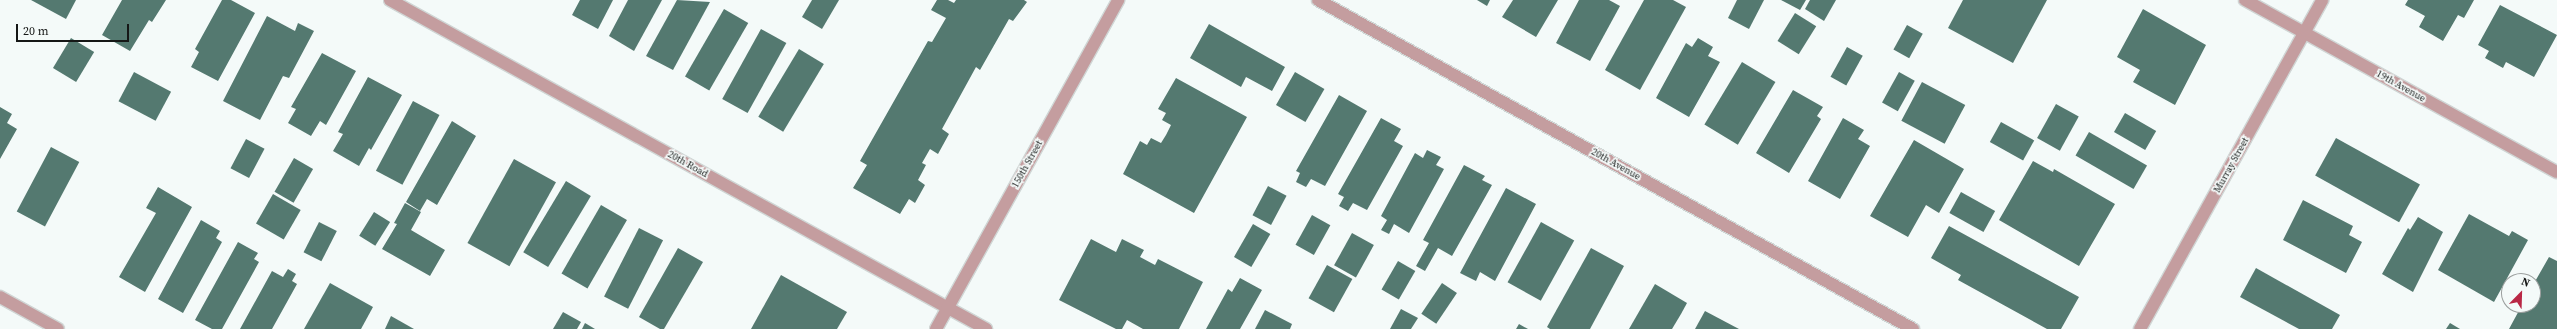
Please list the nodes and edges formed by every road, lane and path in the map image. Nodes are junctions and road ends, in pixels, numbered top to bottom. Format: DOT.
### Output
graph roads {
  1 [pos="390,0"];
  2 [pos="1118,0"];
  3 [pos="1318,0"];
  4 [pos="2245,0"];
  5 [pos="2322,0"];
  6 [pos="2304,33"];
  7 [pos="2557,172"];
  8 [pos="0,297"];
  9 [pos="948,308"];
  10 [pos="58,329"];
  11 [pos="936,329"];
  12 [pos="986,329"];
  13 [pos="1913,329"];
  14 [pos="2140,329"];
  1 -- 9 [label="street, 20th Road"];
  2 -- 9 [label="street, 150th Street"];
  3 -- 13 [label="street, 20th Avenue"];
  4 -- 6 [label="street, 19th Avenue"];
  5 -- 6 [label="street, Murray Street"];
  6 -- 7 [label="street, 19th Avenue"];
  6 -- 14 [label="street, Murray Street"];
  8 -- 10 [label="street"];
  9 -- 11 [label="street, 150th Street"];
  9 -- 12 [label="street, 20th Road"];
}
